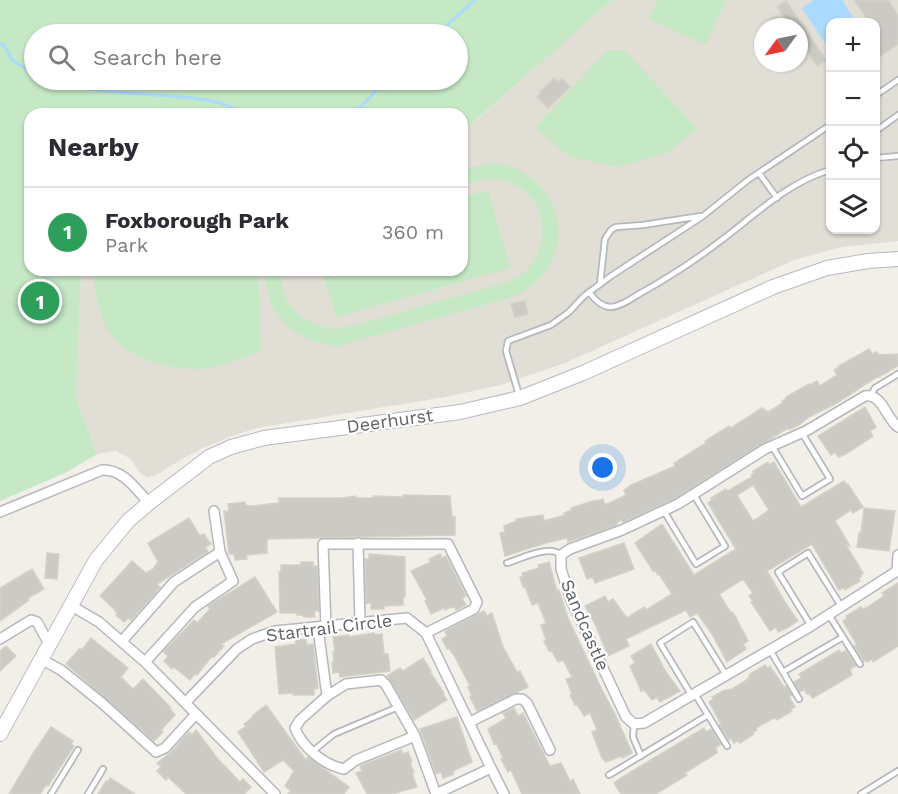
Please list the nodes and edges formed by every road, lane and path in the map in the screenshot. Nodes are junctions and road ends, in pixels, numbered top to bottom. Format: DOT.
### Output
graph roads {
  1 [pos="898,80"];
  2 [pos="880,92"];
  3 [pos="898,116"];
  4 [pos="830,126"];
  5 [pos="880,128"];
  6 [pos="898,156"];
  7 [pos="880,158"];
  8 [pos="826,172"];
  9 [pos="759,173"];
  10 [pos="777,198"];
  11 [pos="704,216"];
  12 [pos="898,259"];
  13 [pos="600,284"];
  14 [pos="589,292"];
  15 [pos="898,374"];
  16 [pos="871,395"];
  17 [pos="520,398"];
  18 [pos="898,427"];
  19 [pos="802,433"];
  20 [pos="772,446"];
  21 [pos="693,494"];
  22 [pos="148,503"];
  23 [pos="664,510"];
  24 [pos="214,511"];
  25 [pos="0,512"];
  26 [pos="357,543"];
  27 [pos="220,552"];
  28 [pos="561,555"];
  29 [pos="898,555"];
  30 [pos="507,563"];
  31 [pos="897,571"];
  32 [pos="70,605"];
  33 [pos="841,606"];
  34 [pos="829,615"];
  35 [pos="360,623"];
  36 [pos="811,626"];
  37 [pos="322,627"];
  38 [pos="426,633"];
  39 [pos="843,637"];
  40 [pos="0,639"];
  41 [pos="122,642"];
  42 [pos="49,644"];
  43 [pos="770,650"];
  44 [pos="42,658"];
  45 [pos="145,662"];
  46 [pos="860,664"];
  47 [pos="783,672"];
  48 [pos="726,675"];
  49 [pos="693,695"];
  50 [pos="327,696"];
  51 [pos="800,699"];
  52 [pos="186,702"];
  53 [pos="398,707"];
  54 [pos="196,714"];
  55 [pos="708,715"];
  56 [pos="470,722"];
  57 [pos="634,724"];
  58 [pos="0,734"];
  59 [pos="415,736"];
  60 [pos="727,746"];
  61 [pos="78,750"];
  62 [pos="550,750"];
  63 [pos="313,751"];
  64 [pos="641,756"];
  65 [pos="491,768"];
  66 [pos="103,769"];
  67 [pos="898,771"];
  68 [pos="609,776"];
  69 [pos="267,792"];
  70 [pos="51,794"];
  71 [pos="88,794"];
  72 [pos="436,794"];
  73 [pos="504,794"];
  74 [pos="861,794"];
  1 -- 2 [label="lane"];
  3 -- 5 [label="lane"];
  4 -- 9 [label="lane"];
  6 -- 7 [label="lane"];
  8 -- 10 [label="lane"];
  9 -- 10 [label="lane"];
  9 -- 11 [label="lane"];
  10 -- 14 [label="lane"];
  11 -- 13 [label="lane"];
  11 -- 13 [label="lane"];
  12 -- 17 [label="street, Deerhurst"];
  13 -- 14 [label="lane"];
  14 -- 17 [label="lane"];
  15 -- 16 [label="lane"];
  16 -- 18 [label="street"];
  16 -- 19 [label="street, Sandcastle"];
  17 -- 22 [label="street, Deerhurst"];
  19 -- 20 [label="street, Sandcastle"];
  19 -- 20 [label="lane"];
  20 -- 21 [label="street, Sandcastle"];
  21 -- 23 [label="street, Sandcastle"];
  21 -- 23 [label="lane"];
  22 -- 25 [label="street"];
  22 -- 32 [label="street, Deerhurst"];
  23 -- 28 [label="street, Sandcastle"];
  24 -- 27 [label="street"];
  26 -- 35 [label="street"];
  26 -- 37 [label="street"];
  26 -- 38 [label="street"];
  27 -- 41 [label="street"];
  27 -- 45 [label="street"];
  28 -- 30 [label="lane"];
  28 -- 57 [label="street, Sandcastle"];
  29 -- 31 [label="street"];
  31 -- 33 [label="street"];
  32 -- 41 [label="street"];
  32 -- 42 [label="street, Deerhurst"];
  33 -- 34 [label="street"];
  33 -- 36 [label="lane"];
  34 -- 36 [label="street"];
  34 -- 39 [label="lane"];
  35 -- 37 [label="street, Startrail Circle"];
  35 -- 38 [label="street, Startrail Circle"];
  36 -- 43 [label="street"];
  37 -- 50 [label="street"];
  37 -- 52 [label="street, Startrail Circle"];
  38 -- 56 [label="street"];
  39 -- 46 [label="lane"];
  39 -- 47 [label="lane"];
  40 -- 42 [label="street"];
  41 -- 45 [label="street"];
  42 -- 44 [label="street, Deerhurst"];
  43 -- 47 [label="lane"];
  43 -- 48 [label="street"];
  44 -- 54 [label="street"];
  44 -- 58 [label="street, Deerhurst"];
  45 -- 52 [label="street"];
  47 -- 51 [label="lane"];
  48 -- 49 [label="street"];
  48 -- 49 [label="lane"];
  49 -- 55 [label="lane"];
  49 -- 57 [label="street"];
  50 -- 53 [label="street"];
  50 -- 63 [label="street"];
  52 -- 54 [label="street"];
  53 -- 59 [label="street"];
  53 -- 63 [label="lane"];
  54 -- 69 [label="street"];
  55 -- 60 [label="lane"];
  55 -- 64 [label="lane"];
  56 -- 62 [label="street"];
  56 -- 65 [label="street"];
  57 -- 64 [label="lane"];
  59 -- 63 [label="street"];
  59 -- 72 [label="street"];
  61 -- 70 [label="lane"];
  64 -- 68 [label="lane"];
  65 -- 72 [label="street"];
  65 -- 73 [label="street"];
  66 -- 71 [label="lane"];
  67 -- 74 [label="lane"];
}
